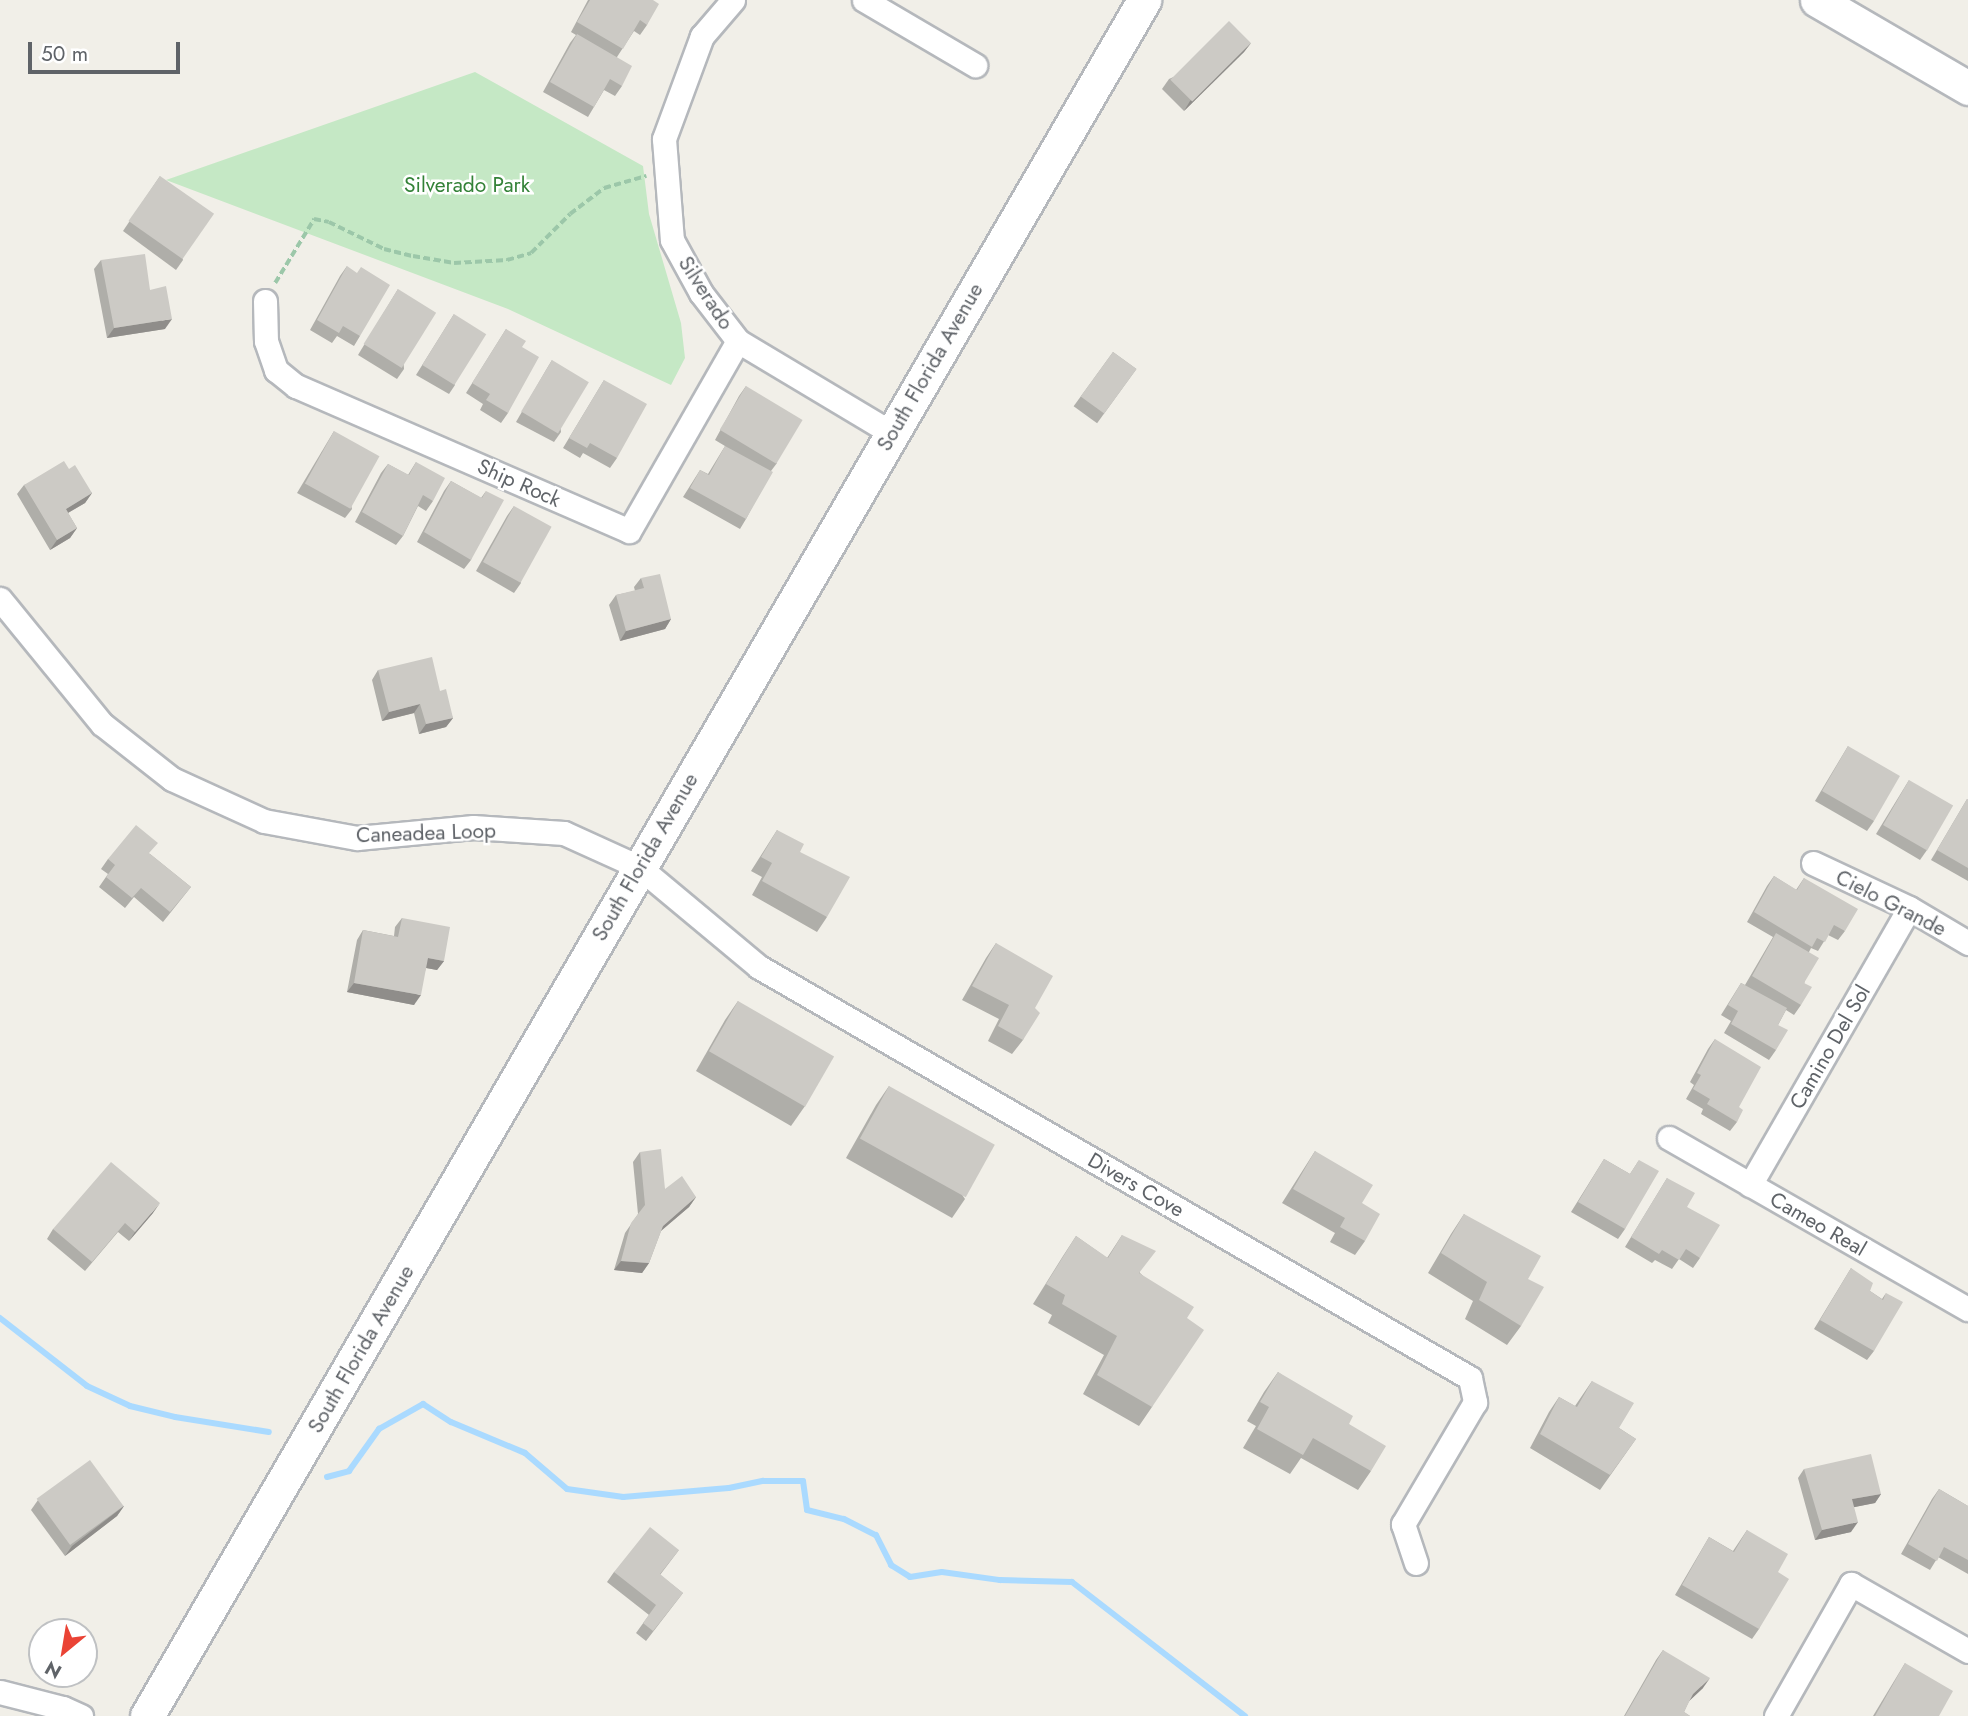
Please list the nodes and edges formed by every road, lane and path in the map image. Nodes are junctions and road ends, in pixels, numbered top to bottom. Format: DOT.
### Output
graph roads {
  1 [pos="733,0"];
  2 [pos="864,0"];
  3 [pos="1144,0"];
  4 [pos="1817,0"];
  5 [pos="975,65"];
  6 [pos="1968,88"];
  7 [pos="665,174"];
  8 [pos="265,301"];
  9 [pos="738,341"];
  10 [pos="892,433"];
  11 [pos="0,599"];
  12 [pos="1813,863"];
  13 [pos="639,867"];
  14 [pos="1909,908"];
  15 [pos="1968,943"];
  16 [pos="1669,1138"];
  17 [pos="1750,1185"];
  18 [pos="1968,1309"];
  19 [pos="1416,1563"];
  20 [pos="1968,1651"];
  21 [pos="0,1692"];
  22 [pos="82,1716"];
  23 [pos="147,1716"];
  24 [pos="1776,1716"];
  1 -- 7 [label="street, Silverado"];
  2 -- 5 [label="street"];
  3 -- 10 [label="main road, South Florida Avenue"];
  4 -- 6 [label="main road"];
  7 -- 8 [label="path"];
  7 -- 9 [label="street, Silverado"];
  8 -- 9 [label="street, Ship Rock"];
  9 -- 10 [label="street, Silverado"];
  10 -- 13 [label="main road, South Florida Avenue"];
  11 -- 13 [label="street, Caneadea Loop"];
  12 -- 14 [label="street, Cielo Grande"];
  13 -- 19 [label="street, Divers Cove"];
  13 -- 23 [label="main road, South Florida Avenue"];
  14 -- 15 [label="street, Cielo Grande"];
  14 -- 17 [label="street, Camino Del Sol"];
  16 -- 17 [label="street, Cameo Real"];
  17 -- 18 [label="street, Cameo Real"];
  20 -- 24 [label="street"];
  21 -- 22 [label="street"];
}
